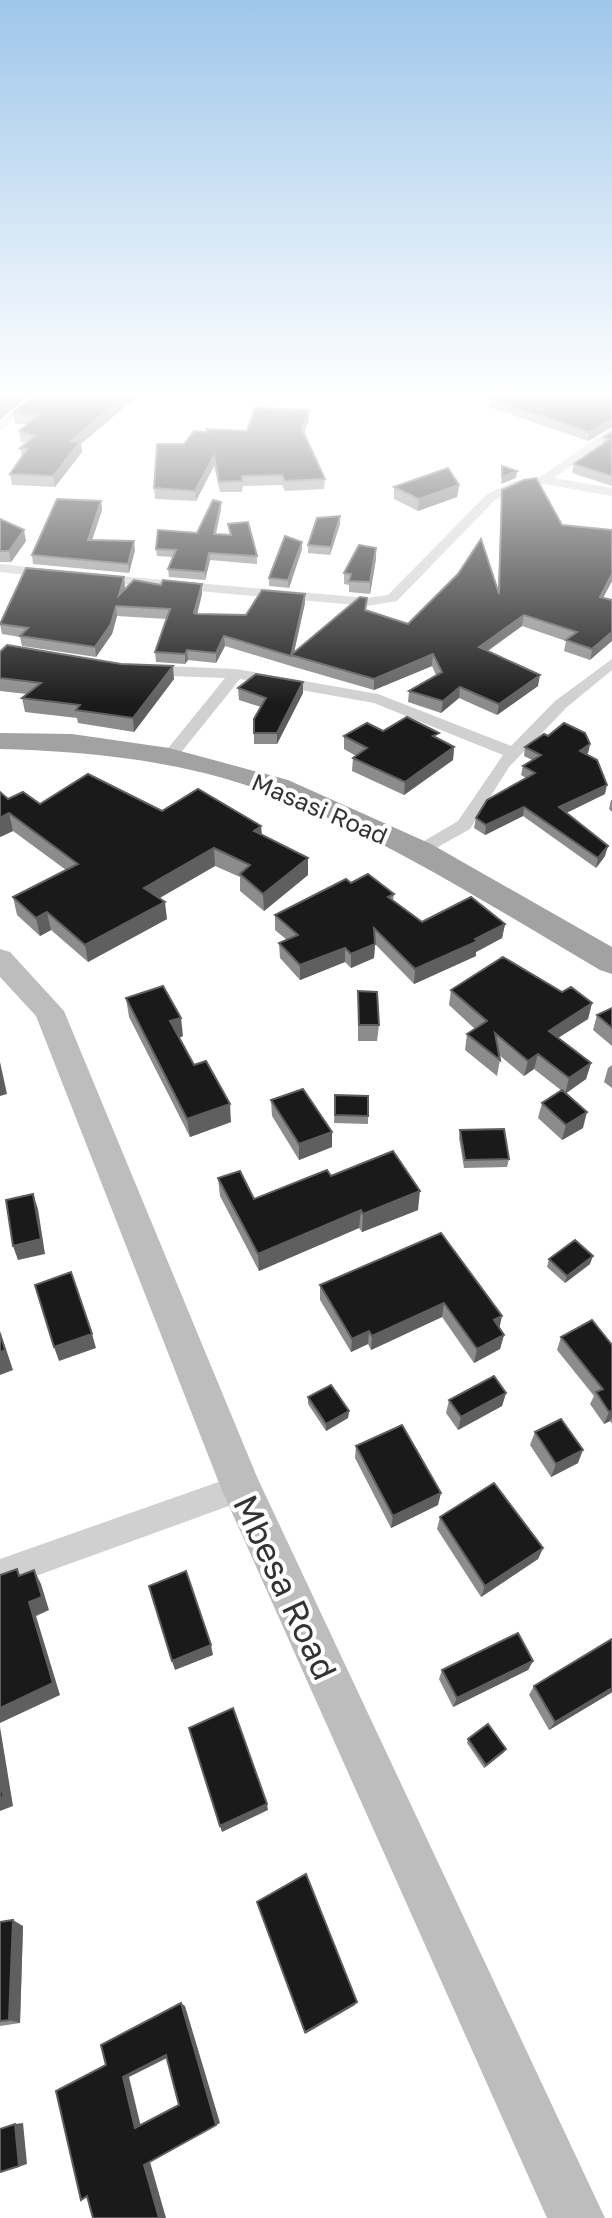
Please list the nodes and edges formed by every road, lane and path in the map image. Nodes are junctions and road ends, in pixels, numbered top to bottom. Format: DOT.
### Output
graph roads {
  1 [pos="490,499"];
  2 [pos="0,568"];
  3 [pos="612,663"];
  4 [pos="123,669"];
  5 [pos="236,674"];
  6 [pos="0,741"];
  7 [pos="513,753"];
  8 [pos="169,757"];
  9 [pos="420,851"];
  10 [pos="0,959"];
  11 [pos="612,962"];
  12 [pos="241,1488"];
  13 [pos="0,1574"];
  14 [pos="576,2218"];
  1 -- 2 [label="street"];
  3 -- 7 [label="street"];
  4 -- 5 [label="street"];
  5 -- 7 [label="street"];
  5 -- 8 [label="street"];
  6 -- 8 [label="highway, Masasi Road"];
  7 -- 9 [label="street"];
  8 -- 9 [label="highway, Masasi Road"];
  9 -- 11 [label="highway, Masasi Road"];
  10 -- 12 [label="main road, Mbesa Road"];
  12 -- 13 [label="street"];
  12 -- 14 [label="main road, Mbesa Road"];
}
